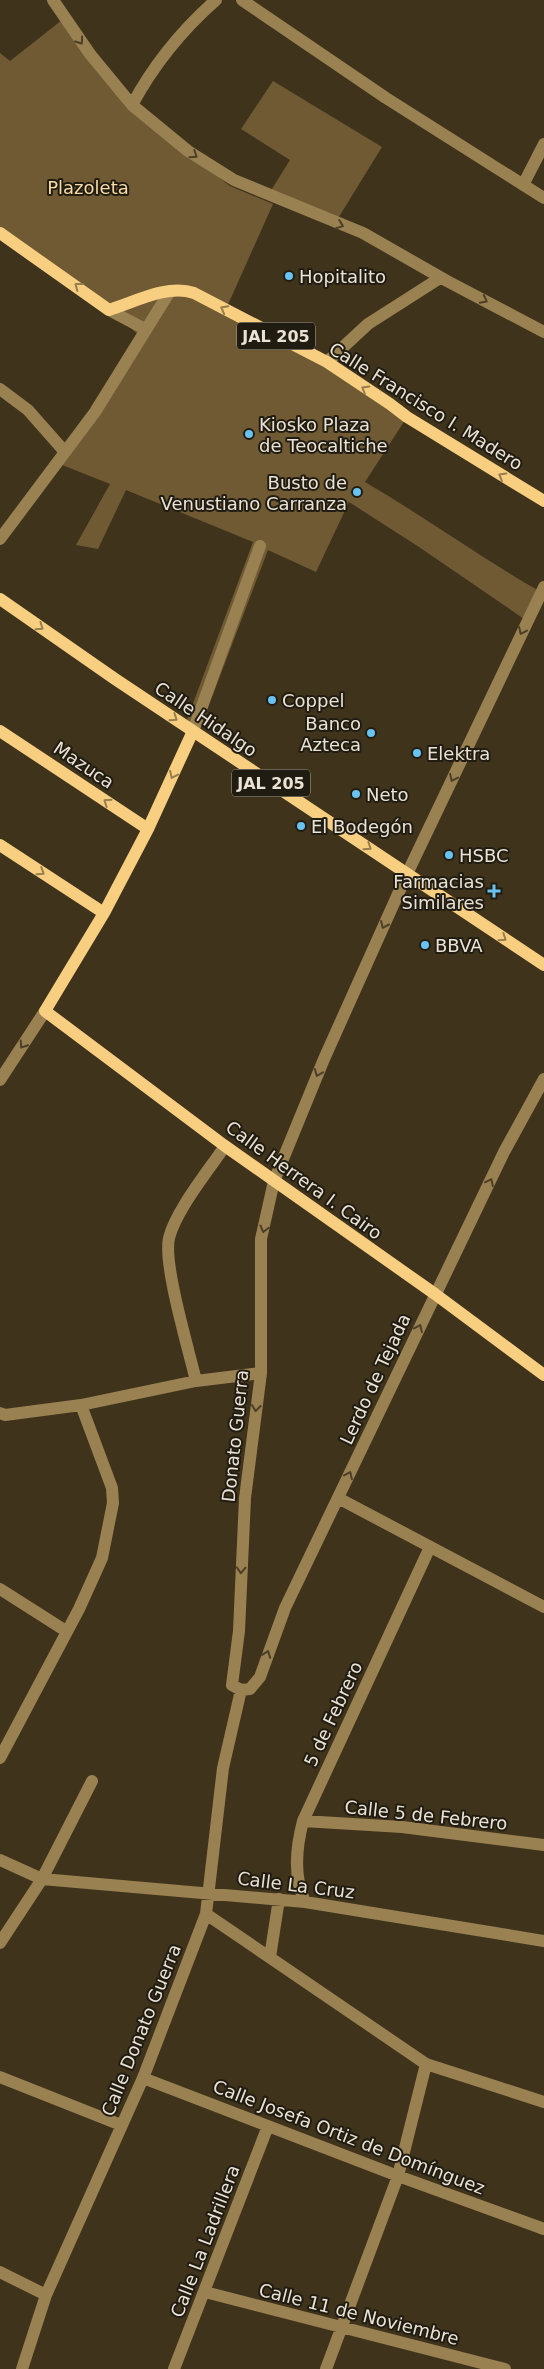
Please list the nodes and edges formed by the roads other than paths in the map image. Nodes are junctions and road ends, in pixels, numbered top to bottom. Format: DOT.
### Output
graph roads {
  1 [pos="53,0"];
  2 [pos="216,0"];
  3 [pos="242,0"];
  4 [pos="132,105"];
  5 [pos="544,144"];
  6 [pos="523,185"];
  7 [pos="544,198"];
  8 [pos="0,233"];
  9 [pos="440,278"];
  10 [pos="170,291"];
  11 [pos="109,310"];
  12 [pos="145,329"];
  13 [pos="544,332"];
  14 [pos="327,362"];
  15 [pos="0,389"];
  16 [pos="65,452"];
  17 [pos="544,501"];
  18 [pos="0,539"];
  19 [pos="260,546"];
  20 [pos="544,587"];
  21 [pos="0,599"];
  22 [pos="534,608"];
  23 [pos="544,616"];
  24 [pos="0,731"];
  25 [pos="193,731"];
  26 [pos="148,829"];
  27 [pos="0,845"];
  28 [pos="407,874"];
  29 [pos="104,913"];
  30 [pos="544,965"];
  31 [pos="45,1011"];
  32 [pos="544,1079"];
  33 [pos="0,1080"];
  34 [pos="225,1146"];
  35 [pos="274,1181"];
  36 [pos="435,1294"];
  37 [pos="543,1371"];
  38 [pos="261,1373"];
  39 [pos="196,1381"];
  40 [pos="81,1405"];
  41 [pos="2,1417"];
  42 [pos="338,1498"];
  43 [pos="430,1547"];
  44 [pos="0,1589"];
  45 [pos="544,1607"];
  46 [pos="66,1631"];
  47 [pos="241,1690"];
  48 [pos="0,1758"];
  49 [pos="92,1781"];
  50 [pos="303,1821"];
  51 [pos="544,1845"];
  52 [pos="0,1860"];
  53 [pos="42,1879"];
  54 [pos="209,1893"];
  55 [pos="279,1900"];
  56 [pos="305,1902"];
  57 [pos="206,1914"];
  58 [pos="544,1942"];
  59 [pos="0,1943"];
  60 [pos="270,1957"];
  61 [pos="426,2064"];
  62 [pos="0,2077"];
  63 [pos="143,2078"];
  64 [pos="544,2102"];
  65 [pos="121,2125"];
  66 [pos="268,2126"];
  67 [pos="398,2176"];
  68 [pos="544,2229"];
  69 [pos="0,2272"];
  70 [pos="205,2292"];
  71 [pos="46,2295"];
  72 [pos="341,2326"];
  73 [pos="22,2369"];
  74 [pos="174,2369"];
  75 [pos="326,2369"];
  76 [pos="505,2369"];
  1 -- 4 [label="street, one-way"];
  2 -- 4 [label="street"];
  3 -- 6 [label="street"];
  4 -- 9 [label="street, one-way"];
  5 -- 6 [label="street"];
  6 -- 7 [label="street"];
  11 -- 8 [label="main road, one-way"];
  9 -- 13 [label="street, one-way"];
  9 -- 14 [label="street"];
  10 -- 11 [label="main road, Calle Francisco I. Madero / JAL 205"];
  10 -- 12 [label="street"];
  14 -- 10 [label="main road, Calle Francisco I. Madero / JAL 205, one-way"];
  11 -- 12 [label="street"];
  12 -- 16 [label="street"];
  17 -- 14 [label="main road, Calle Francisco I. Madero / JAL 205, one-way"];
  15 -- 16 [label="street"];
  16 -- 18 [label="street"];
  19 -- 25 [label="street"];
  20 -- 22 [label="street, Donato Guerra"];
  21 -- 25 [label="main road, Calle Hidalgo / JAL 205, one-way"];
  22 -- 23 [label="street"];
  22 -- 28 [label="street, Donato Guerra, one-way"];
  26 -- 24 [label="main road, Mazuca, one-way"];
  25 -- 26 [label="main road, one-way"];
  25 -- 28 [label="main road, Calle Hidalgo / JAL 205, one-way"];
  26 -- 29 [label="main road"];
  27 -- 29 [label="main road, one-way"];
  28 -- 30 [label="main road, Calle Hidalgo / JAL 205, one-way"];
  28 -- 35 [label="street, Donato Guerra, one-way"];
  29 -- 31 [label="main road"];
  31 -- 33 [label="street, one-way"];
  31 -- 34 [label="main road, Calle Herrera I. Cairo"];
  36 -- 32 [label="street, Lerdo de Tejada, one-way"];
  34 -- 35 [label="main road, Calle Herrera I. Cairo"];
  34 -- 39 [label="street"];
  35 -- 36 [label="main road, Calle Herrera I. Cairo"];
  35 -- 38 [label="street, Donato Guerra, one-way"];
  36 -- 37 [label="main road, Calle Herrera I. Cairo"];
  42 -- 36 [label="street, Lerdo de Tejada, one-way"];
  38 -- 39 [label="street"];
  38 -- 47 [label="street, Donato Guerra, one-way"];
  39 -- 40 [label="street"];
  40 -- 41 [label="street"];
  40 -- 46 [label="street"];
  42 -- 43 [label="street"];
  47 -- 42 [label="street, Lerdo de Tejada, one-way"];
  43 -- 45 [label="street"];
  43 -- 50 [label="street, 5 de Febrero"];
  44 -- 46 [label="street"];
  46 -- 48 [label="street"];
  47 -- 54 [label="street, Calle Donato Guerra"];
  49 -- 53 [label="street"];
  50 -- 51 [label="street, Calle 5 de Febrero"];
  50 -- 56 [label="street, 5 de Febrero"];
  52 -- 53 [label="street, Calle La Cruz"];
  53 -- 54 [label="street, Calle La Cruz"];
  53 -- 59 [label="street"];
  54 -- 55 [label="street, Calle La Cruz"];
  54 -- 57 [label="street, Calle Donato Guerra"];
  55 -- 56 [label="street, Calle La Cruz"];
  55 -- 60 [label="street"];
  56 -- 58 [label="street, Calle La Cruz"];
  57 -- 60 [label="street"];
  57 -- 63 [label="street, Calle Donato Guerra"];
  60 -- 61 [label="street"];
  61 -- 64 [label="street"];
  61 -- 67 [label="street"];
  62 -- 65 [label="street"];
  63 -- 65 [label="street, Calle Donato Guerra"];
  63 -- 66 [label="street, Calle Josefa Ortiz de Domínguez"];
  65 -- 71 [label="street, Calle Donato Guerra"];
  66 -- 67 [label="street, Calle Josefa Ortiz de Domínguez"];
  66 -- 70 [label="street, Calle La Ladrillera"];
  67 -- 68 [label="street, Calle Josefa Ortiz de Domínguez"];
  67 -- 72 [label="street"];
  69 -- 71 [label="street"];
  70 -- 72 [label="street, Calle 11 de Noviembre"];
  70 -- 74 [label="street, Calle La Ladrillera"];
  71 -- 73 [label="street, Calle Donato Guerra"];
  72 -- 75 [label="street"];
  72 -- 76 [label="street, Calle 11 de Noviembre"];
}
